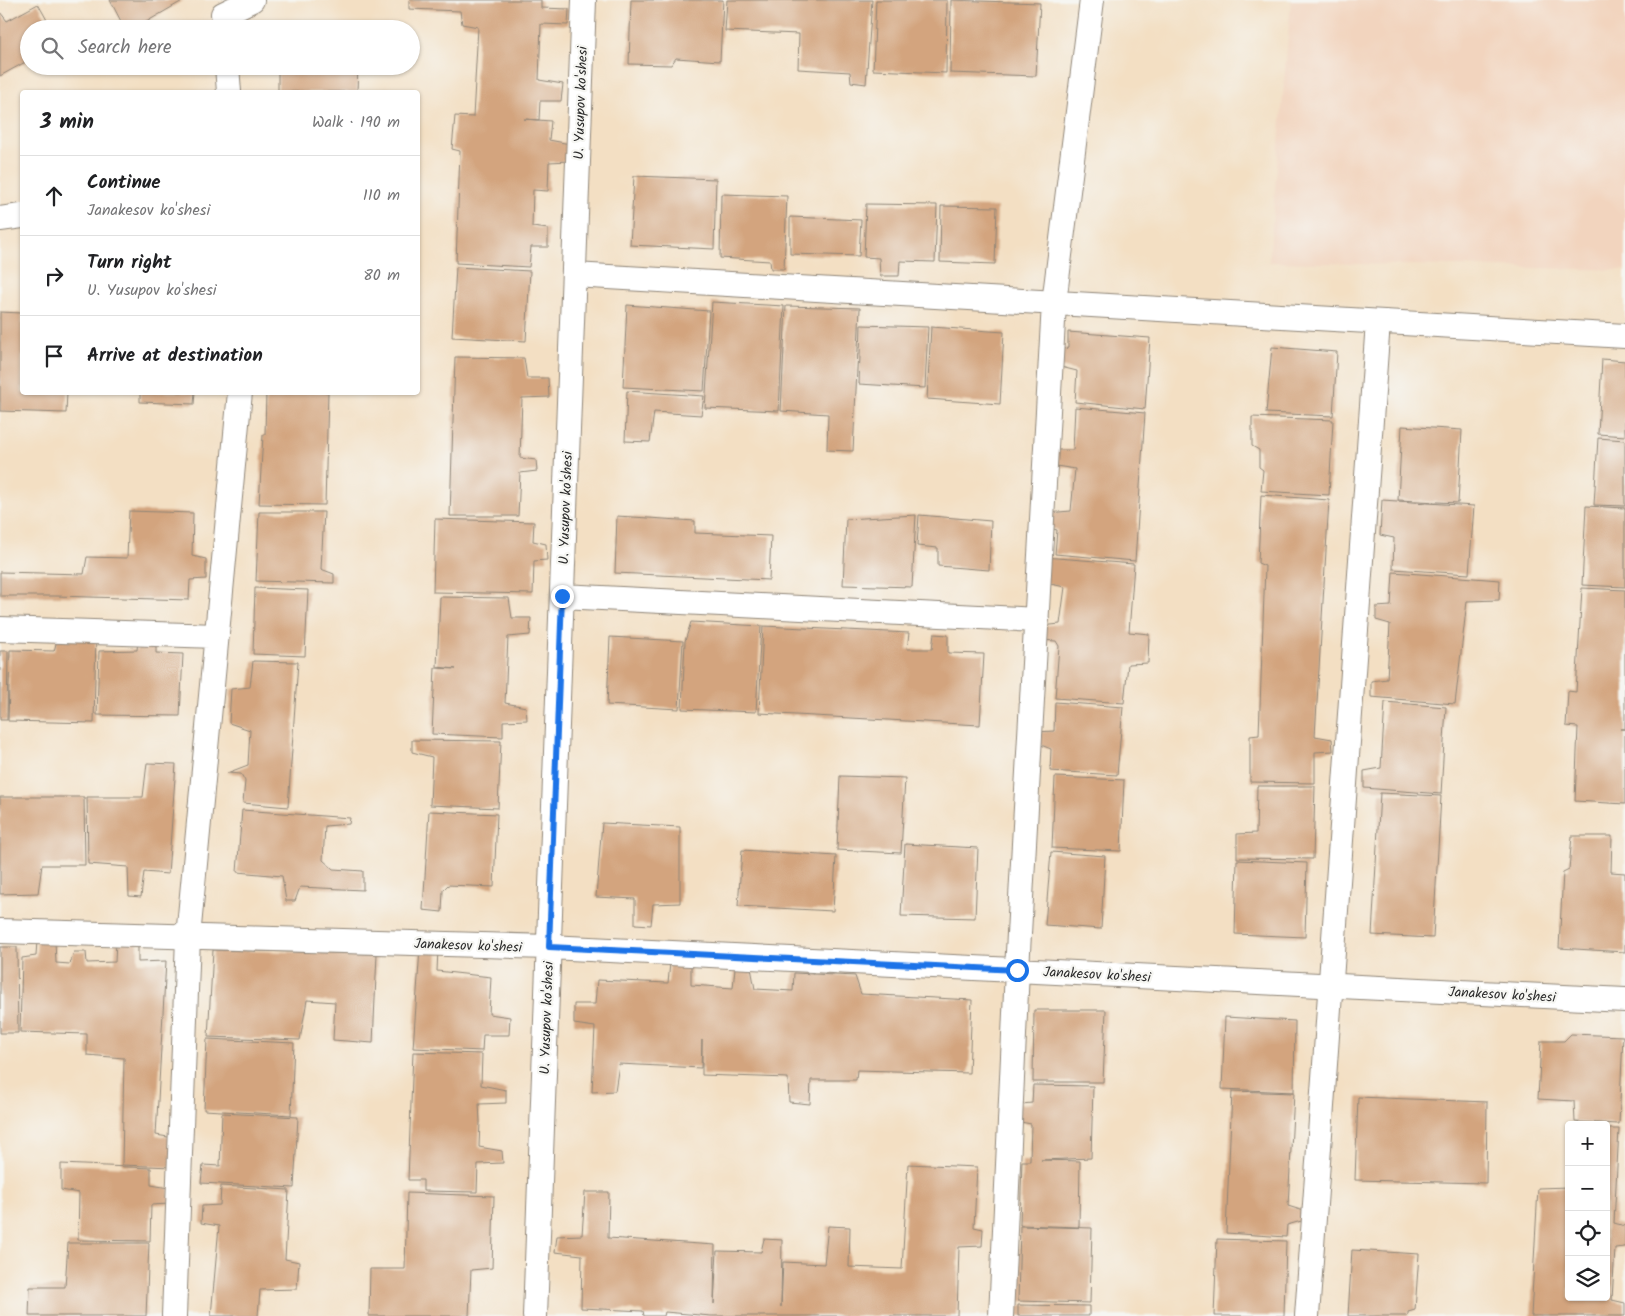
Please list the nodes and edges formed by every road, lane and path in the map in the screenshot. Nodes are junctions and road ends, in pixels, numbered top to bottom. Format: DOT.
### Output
graph roads {
  1 [pos="252,0"];
  2 [pos="584,0"];
  3 [pos="1092,0"];
  4 [pos="220,14"];
  5 [pos="227,75"];
  6 [pos="228,90"];
  7 [pos="20,216"];
  8 [pos="0,219"];
  9 [pos="574,275"];
  10 [pos="1054,302"];
  11 [pos="1378,322"];
  12 [pos="1625,336"];
  13 [pos="240,395"];
  14 [pos="562,596"];
  15 [pos="1037,620"];
  16 [pos="0,630"];
  17 [pos="217,636"];
  18 [pos="0,931"];
  19 [pos="188,937"];
  20 [pos="549,947"];
  21 [pos="1017,970"];
  22 [pos="1330,985"];
  23 [pos="1625,1000"];
  24 [pos="174,1316"];
  25 [pos="536,1316"];
  26 [pos="1001,1316"];
  27 [pos="1307,1316"];
  1 -- 4 [label="street"];
  2 -- 9 [label="street, U. Yusupov ko'shesi"];
  3 -- 10 [label="street"];
  5 -- 6 [label="street"];
  7 -- 8 [label="street"];
  9 -- 10 [label="street"];
  9 -- 14 [label="street, U. Yusupov ko'shesi"];
  10 -- 11 [label="street"];
  10 -- 15 [label="street"];
  11 -- 12 [label="street"];
  11 -- 22 [label="street"];
  13 -- 17 [label="street"];
  14 -- 15 [label="street"];
  14 -- 20 [label="street, U. Yusupov ko'shesi"];
  15 -- 21 [label="street"];
  16 -- 17 [label="street"];
  17 -- 19 [label="street"];
  18 -- 19 [label="street, Janakesov ko'shesi"];
  19 -- 20 [label="street, Janakesov ko'shesi"];
  19 -- 24 [label="street"];
  20 -- 21 [label="street, Janakesov ko'shesi"];
  20 -- 25 [label="street, U. Yusupov ko'shesi"];
  21 -- 22 [label="street, Janakesov ko'shesi"];
  21 -- 26 [label="street"];
  22 -- 23 [label="street, Janakesov ko'shesi"];
  22 -- 27 [label="street"];
}
